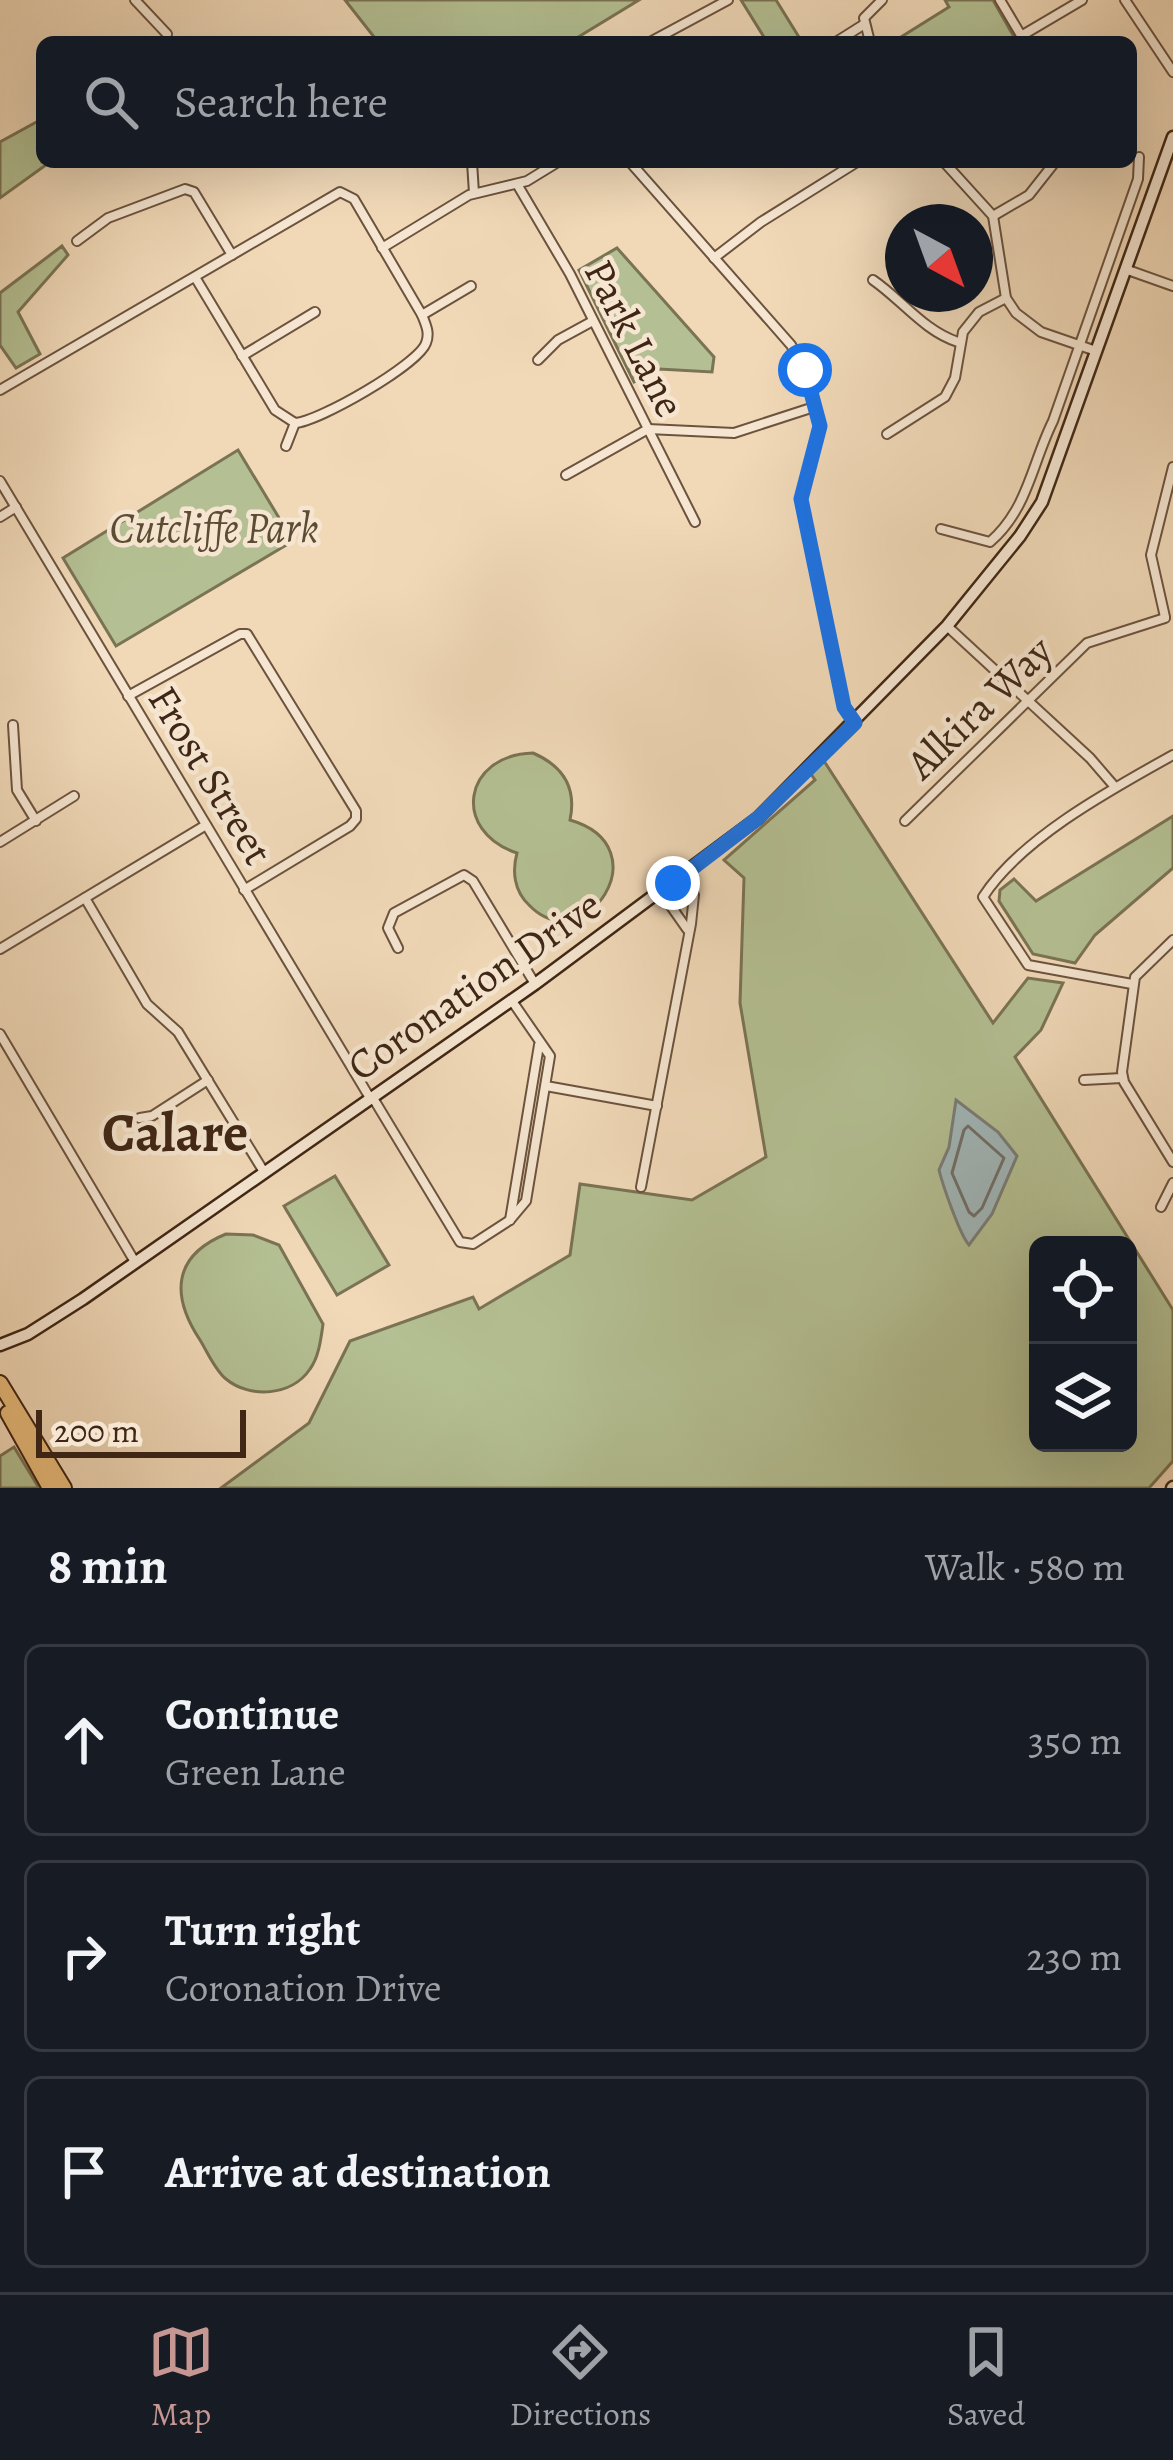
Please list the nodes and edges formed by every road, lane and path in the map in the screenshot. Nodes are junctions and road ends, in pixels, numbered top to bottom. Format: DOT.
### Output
graph roads {
  1 [pos="135,0"];
  2 [pos="728,0"];
  3 [pos="882,0"];
  4 [pos="1000,0"];
  5 [pos="1082,0"];
  6 [pos="1125,0"];
  7 [pos="863,25"];
  8 [pos="167,34"];
  9 [pos="661,36"];
  10 [pos="846,36"];
  11 [pos="868,36"];
  12 [pos="1021,36"];
  13 [pos="1028,36"];
  14 [pos="1173,72"];
  15 [pos="1173,137"];
  16 [pos="1138,158"];
  17 [pos="472,168"];
  18 [pos="544,168"];
  19 [pos="635,168"];
  20 [pos="847,168"];
  21 [pos="949,168"];
  22 [pos="1050,168"];
  23 [pos="517,184"];
  24 [pos="474,193"];
  25 [pos="982,204"];
  26 [pos="993,216"];
  27 [pos="76,241"];
  28 [pos="382,248"];
  29 [pos="232,255"];
  30 [pos="714,258"];
  31 [pos="1126,268"];
  32 [pos="195,277"];
  33 [pos="873,280"];
  34 [pos="471,286"];
  35 [pos="1173,286"];
  36 [pos="1006,298"];
  37 [pos="315,312"];
  38 [pos="422,315"];
  39 [pos="591,322"];
  40 [pos="958,342"];
  41 [pos="1079,346"];
  42 [pos="1096,351"];
  43 [pos="242,356"];
  44 [pos="538,360"];
  45 [pos="0,390"];
  46 [pos="814,407"];
  47 [pos="295,423"];
  48 [pos="648,429"];
  49 [pos="886,434"];
  50 [pos="286,446"];
  51 [pos="1173,467"];
  52 [pos="566,475"];
  53 [pos="0,481"];
  54 [pos="16,507"];
  55 [pos="0,517"];
  56 [pos="694,522"];
  57 [pos="941,529"];
  58 [pos="1169,620"];
  59 [pos="947,626"];
  60 [pos="128,696"];
  61 [pos="1029,700"];
  62 [pos="855,723"];
  63 [pos="13,725"];
  64 [pos="1173,755"];
  65 [pos="1115,788"];
  66 [pos="74,796"];
  67 [pos="36,821"];
  68 [pos="905,821"];
  69 [pos="206,825"];
  70 [pos="0,842"];
  71 [pos="682,876"];
  72 [pos="244,890"];
  73 [pos="661,892"];
  74 [pos="85,898"];
  75 [pos="687,930"];
  76 [pos="1173,940"];
  77 [pos="398,948"];
  78 [pos="0,949"];
  79 [pos="536,984"];
  80 [pos="1132,984"];
  81 [pos="512,1001"];
  82 [pos="0,1034"];
  83 [pos="539,1044"];
  84 [pos="1122,1078"];
  85 [pos="208,1080"];
  86 [pos="1084,1080"];
  87 [pos="534,1084"];
  88 [pos="546,1086"];
  89 [pos="372,1099"];
  90 [pos="657,1106"];
  91 [pos="140,1118"];
  92 [pos="1173,1162"];
  93 [pos="265,1173"];
  94 [pos="1173,1183"];
  95 [pos="640,1187"];
  96 [pos="1161,1207"];
  97 [pos="510,1220"];
  98 [pos="136,1263"];
  99 [pos="28,1334"];
  100 [pos="0,1346"];
  101 [pos="0,1356"];
  102 [pos="0,1383"];
  103 [pos="0,1399"];
  104 [pos="50,1488"];
  105 [pos="64,1488"];
  1 -- 8 [label="street"];
  2 -- 9 [label="street"];
  3 -- 7 [label="street"];
  4 -- 12 [label="street"];
  5 -- 13 [label="street"];
  6 -- 14 [label="street"];
  7 -- 10 [label="street"];
  7 -- 11 [label="street"];
  15 -- 31 [label="main road, Coronation Drive"];
  16 -- 41 [label="street"];
  17 -- 24 [label="street"];
  18 -- 23 [label="street"];
  19 -- 30 [label="street"];
  20 -- 30 [label="street"];
  21 -- 25 [label="street"];
  22 -- 26 [label="street"];
  23 -- 24 [label="street"];
  23 -- 39 [label="street, Park Lane"];
  24 -- 28 [label="street"];
  26 -- 36 [label="street"];
  27 -- 29 [label="street"];
  28 -- 29 [label="street"];
  28 -- 38 [label="street"];
  29 -- 32 [label="street"];
  30 -- 46 [label="street"];
  31 -- 35 [label="street"];
  31 -- 42 [label="main road, Coronation Drive"];
  32 -- 43 [label="street"];
  32 -- 45 [label="street"];
  33 -- 40 [label="street"];
  34 -- 38 [label="street"];
  36 -- 40 [label="street"];
  36 -- 41 [label="street"];
  37 -- 43 [label="street"];
  38 -- 47 [label="street"];
  39 -- 44 [label="street"];
  39 -- 48 [label="street, Park Lane"];
  40 -- 49 [label="street"];
  41 -- 42 [label="street"];
  41 -- 57 [label="street"];
  42 -- 59 [label="main road, Coronation Drive"];
  43 -- 47 [label="street"];
  46 -- 48 [label="street"];
  46 -- 62 [label="street"];
  47 -- 50 [label="street"];
  48 -- 52 [label="street"];
  48 -- 56 [label="street, Park Lane"];
  51 -- 58 [label="street"];
  53 -- 54 [label="street, Frost Street"];
  54 -- 55 [label="street"];
  54 -- 60 [label="street, Frost Street"];
  58 -- 61 [label="street, Alkira Way"];
  59 -- 61 [label="street"];
  59 -- 62 [label="main road, Coronation Drive"];
  60 -- 69 [label="street, Frost Street"];
  60 -- 72 [label="street"];
  61 -- 65 [label="street"];
  61 -- 68 [label="street, Alkira Way"];
  62 -- 71 [label="main road, Coronation Drive"];
  63 -- 67 [label="street"];
  64 -- 65 [label="street"];
  65 -- 80 [label="street"];
  66 -- 67 [label="street"];
  67 -- 70 [label="street"];
  69 -- 72 [label="street, Frost Street"];
  69 -- 74 [label="street"];
  71 -- 73 [label="main road, Coronation Drive"];
  71 -- 75 [label="street"];
  72 -- 89 [label="street, Frost Street"];
  73 -- 75 [label="street"];
  73 -- 79 [label="main road, Coronation Drive"];
  74 -- 78 [label="street"];
  74 -- 85 [label="street"];
  75 -- 90 [label="street"];
  76 -- 80 [label="street"];
  77 -- 79 [label="street"];
  79 -- 81 [label="main road, Coronation Drive"];
  80 -- 84 [label="street"];
  81 -- 83 [label="street"];
  81 -- 89 [label="main road, Coronation Drive"];
  82 -- 98 [label="street"];
  83 -- 87 [label="street"];
  83 -- 88 [label="street"];
  84 -- 86 [label="street"];
  84 -- 92 [label="street"];
  85 -- 91 [label="street"];
  85 -- 93 [label="street"];
  87 -- 88 [label="street"];
  87 -- 97 [label="street"];
  88 -- 90 [label="street"];
  88 -- 97 [label="street"];
  89 -- 93 [label="main road, Coronation Drive"];
  89 -- 97 [label="street, Frost Street"];
  90 -- 95 [label="street"];
  93 -- 98 [label="main road, Coronation Drive"];
  94 -- 96 [label="street"];
  98 -- 99 [label="main road, Coronation Drive"];
  99 -- 100 [label="main road, Coronation Drive"];
  99 -- 101 [label="main road, Coronation Drive"];
  102 -- 105 [label="highway"];
  103 -- 104 [label="highway"];
}
